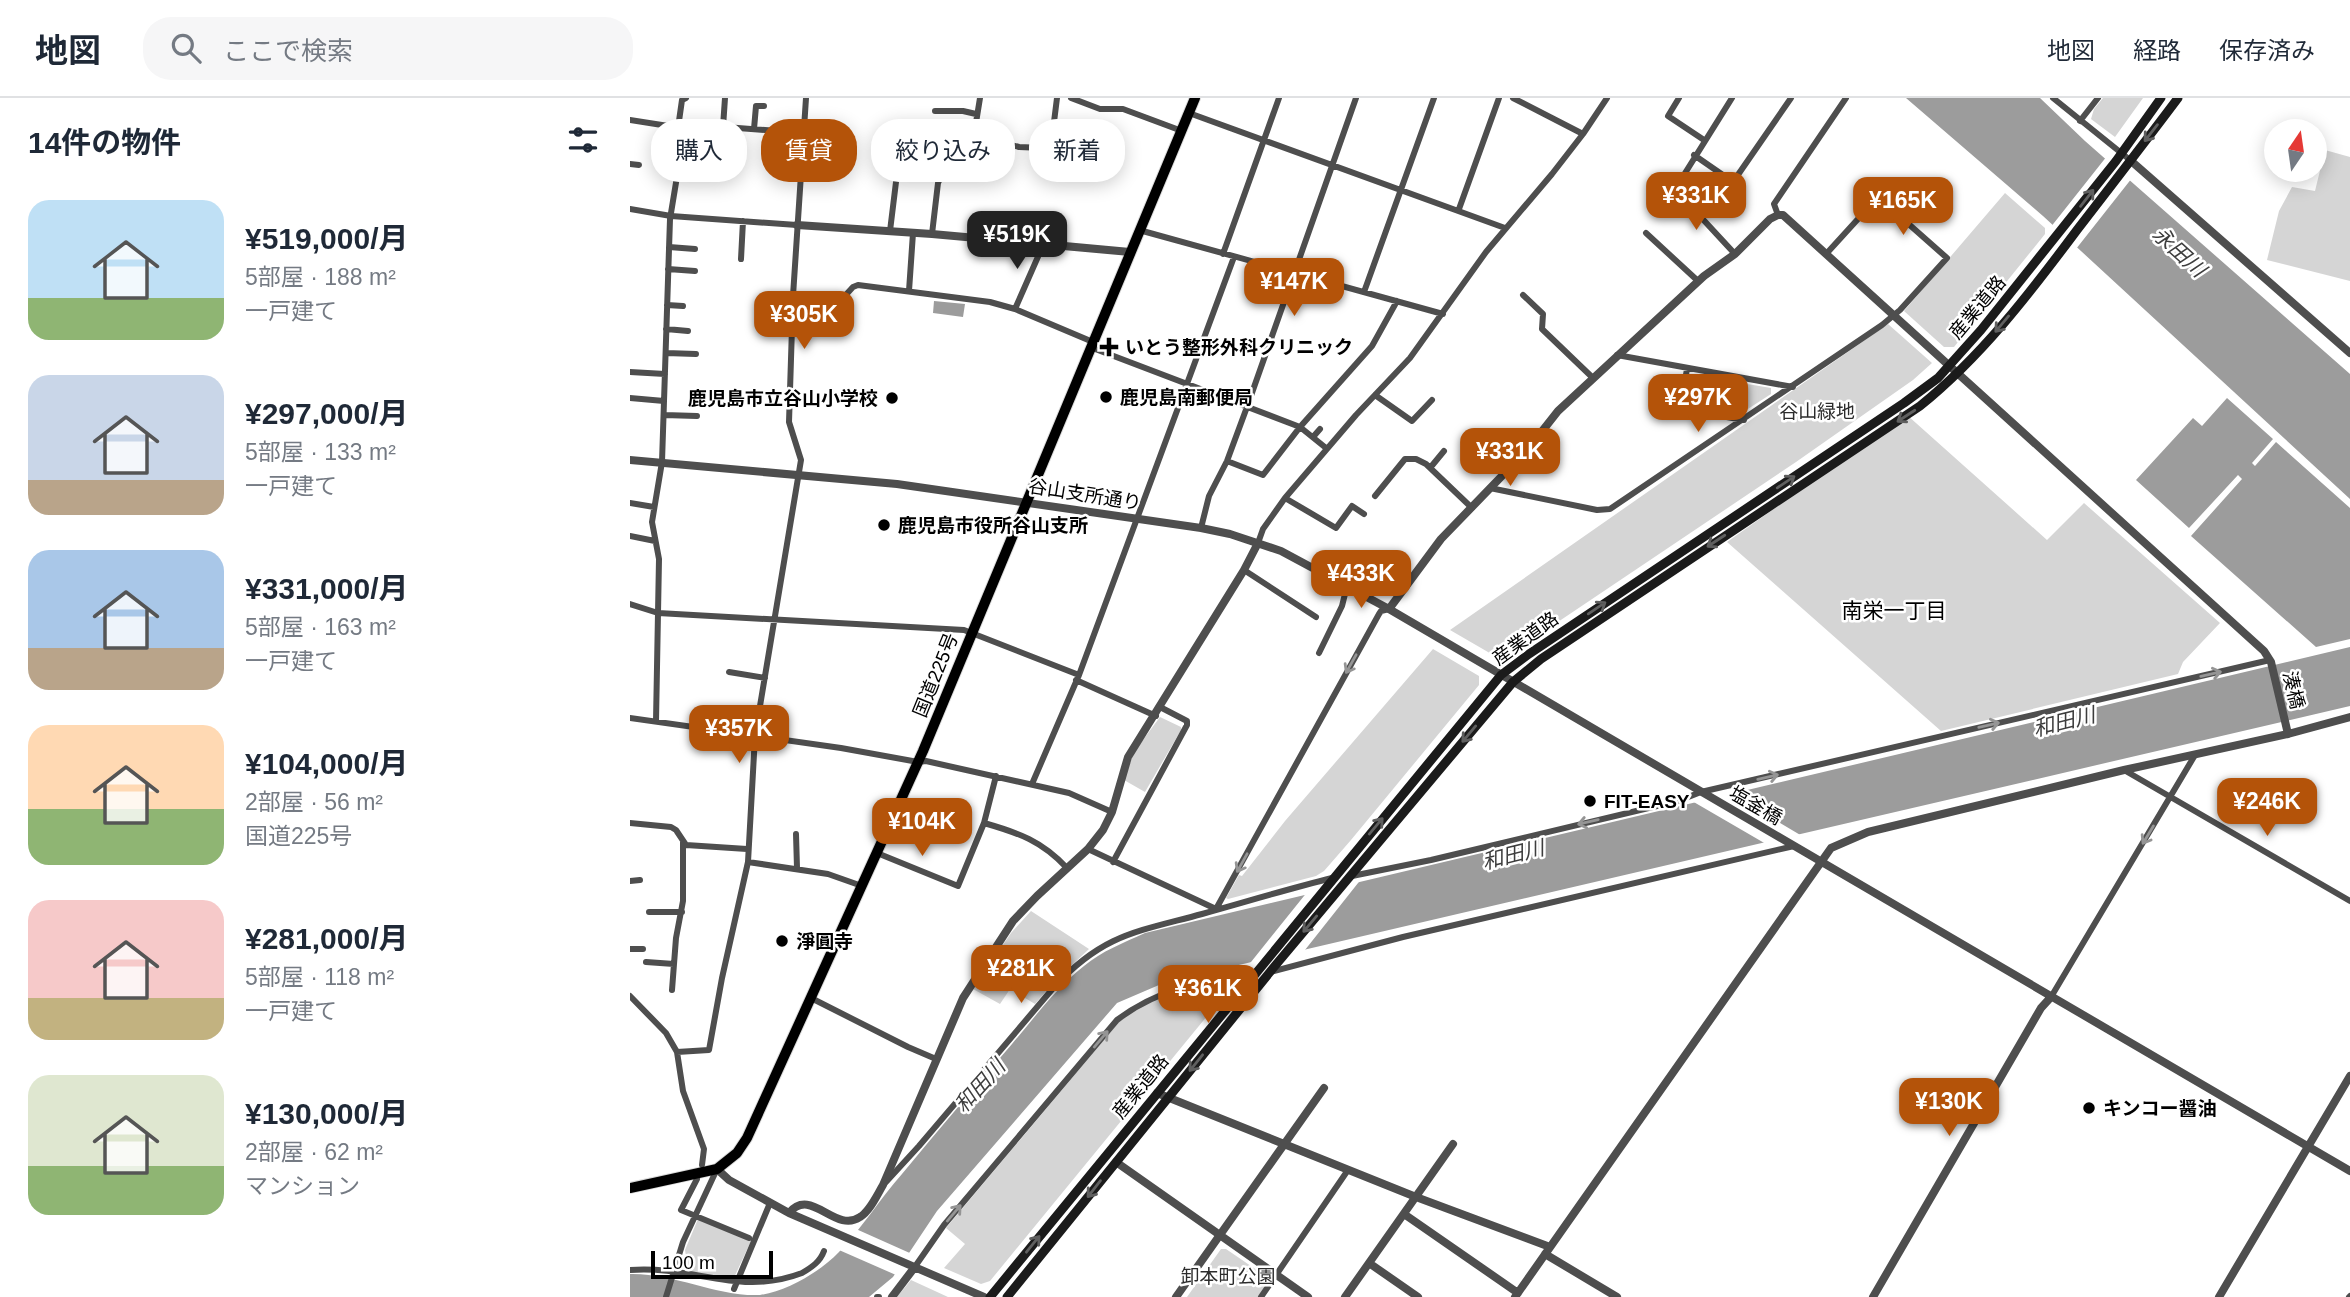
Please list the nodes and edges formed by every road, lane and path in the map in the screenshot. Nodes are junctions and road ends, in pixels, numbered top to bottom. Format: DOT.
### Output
graph roads {
  1 [pos="685,98"];
  2 [pos="725,98"];
  3 [pos="806,98"];
  4 [pos="980,98"];
  5 [pos="1057,98"];
  6 [pos="1071,98"];
  7 [pos="1195,98"];
  8 [pos="1279,98"];
  9 [pos="1356,98"];
  10 [pos="1434,98"];
  11 [pos="1499,98"];
  12 [pos="1513,98"];
  13 [pos="1607,98"];
  14 [pos="1679,98"];
  15 [pos="1732,98"];
  16 [pos="1791,98"];
  17 [pos="1846,98"];
  18 [pos="2053,98"];
  19 [pos="2098,98"];
  20 [pos="2161,98"];
  21 [pos="2178,98"];
  22 [pos="764,106"];
  23 [pos="935,111"];
  24 [pos="1189,113"];
  25 [pos="976,114"];
  26 [pos="682,119"];
  27 [pos="724,119"];
  28 [pos="804,119"];
  29 [pos="976,119"];
  30 [pos="1054,119"];
  31 [pos="630,120"];
  32 [pos="2080,121"];
  33 [pos="651,123"];
  34 [pos="747,129"];
  35 [pos="754,129"];
  36 [pos="761,130"];
  37 [pos="1182,131"];
  38 [pos="1583,134"];
  39 [pos="1264,140"];
  40 [pos="1704,140"];
  41 [pos="1694,155"];
  42 [pos="2119,157"];
  43 [pos="630,164"];
  44 [pos="2127,164"];
  45 [pos="639,165"];
  46 [pos="1333,165"];
  47 [pos="675,182"];
  48 [pos="800,182"];
  49 [pos="895,182"];
  50 [pos="938,182"];
  51 [pos="1401,190"];
  52 [pos="630,209"];
  53 [pos="1459,209"];
  54 [pos="1778,215"];
  55 [pos="671,216"];
  56 [pos="743,222"];
  57 [pos="797,225"];
  58 [pos="1506,228"];
  59 [pos="1139,230"];
  60 [pos="890,231"];
  61 [pos="913,233"];
  62 [pos="1646,233"];
  63 [pos="932,234"];
  64 [pos="1044,243"];
  65 [pos="669,247"];
  66 [pos="695,249"];
  67 [pos="1130,252"];
  68 [pos="1827,253"];
  69 [pos="1223,254"];
  70 [pos="1735,254"];
  71 [pos="1234,257"];
  72 [pos="741,259"];
  73 [pos="668,269"];
  74 [pos="695,271"];
  75 [pos="1295,273"];
  76 [pos="1698,281"];
  77 [pos="909,291"];
  78 [pos="1364,292"];
  79 [pos="1523,295"];
  80 [pos="793,296"];
  81 [pos="1397,301"];
  82 [pos="667,305"];
  83 [pos="683,306"];
  84 [pos="1015,309"];
  85 [pos="1443,314"];
  86 [pos="1893,315"];
  87 [pos="666,329"];
  88 [pos="688,331"];
  89 [pos="1091,345"];
  90 [pos="2348,346"];
  91 [pos="666,353"];
  92 [pos="696,354"];
  93 [pos="1617,355"];
  94 [pos="1950,366"];
  95 [pos="1687,369"];
  96 [pos="630,372"];
  97 [pos="1958,373"];
  98 [pos="665,374"];
  99 [pos="1593,378"];
  100 [pos="1186,384"];
  101 [pos="1793,387"];
  102 [pos="1375,395"];
  103 [pos="630,398"];
  104 [pos="1432,400"];
  105 [pos="664,401"];
  106 [pos="1247,407"];
  107 [pos="664,415"];
  108 [pos="697,416"];
  109 [pos="1744,419"];
  110 [pos="1300,426"];
  111 [pos="1320,429"];
  112 [pos="1313,437"];
  113 [pos="1326,448"];
  114 [pos="1444,451"];
  115 [pos="630,460"];
  116 [pos="1227,461"];
  117 [pos="662,462"];
  118 [pos="1430,468"];
  119 [pos="800,474"];
  120 [pos="1490,488"];
  121 [pos="1375,496"];
  122 [pos="1285,498"];
  123 [pos="1026,502"];
  124 [pos="630,503"];
  125 [pos="654,507"];
  126 [pos="1472,508"];
  127 [pos="1364,514"];
  128 [pos="1136,518"];
  129 [pos="1201,528"];
  130 [pos="630,537"];
  131 [pos="655,541"];
  132 [pos="1258,543"];
  133 [pos="1244,570"];
  134 [pos="1347,586"];
  135 [pos="630,604"];
  136 [pos="1389,609"];
  137 [pos="658,613"];
  138 [pos="1316,617"];
  139 [pos="775,618"];
  140 [pos="971,632"];
  141 [pos="1318,653"];
  142 [pos="2270,661"];
  143 [pos="729,672"];
  144 [pos="1501,675"];
  145 [pos="1077,677"];
  146 [pos="765,678"];
  147 [pos="1513,682"];
  148 [pos="1158,711"];
  149 [pos="2350,717"];
  150 [pos="630,718"];
  151 [pos="656,721"];
  152 [pos="2287,730"];
  153 [pos="755,736"];
  154 [pos="2195,755"];
  155 [pos="918,762"];
  156 [pos="2124,771"];
  157 [pos="996,776"];
  158 [pos="1032,784"];
  159 [pos="1701,792"];
  160 [pos="2170,797"];
  161 [pos="1112,811"];
  162 [pos="630,823"];
  163 [pos="984,823"];
  164 [pos="796,834"];
  165 [pos="682,841"];
  166 [pos="1792,845"];
  167 [pos="747,849"];
  168 [pos="1088,849"];
  169 [pos="877,853"];
  170 [pos="748,862"];
  171 [pos="1113,862"];
  172 [pos="1821,862"];
  173 [pos="797,868"];
  174 [pos="1067,868"];
  175 [pos="1348,879"];
  176 [pos="640,880"];
  177 [pos="630,881"];
  178 [pos="1329,882"];
  179 [pos="862,886"];
  180 [pos="2350,901"];
  181 [pos="1216,909"];
  182 [pos="649,912"];
  183 [pos="682,912"];
  184 [pos="630,949"];
  185 [pos="643,949"];
  186 [pos="646,962"];
  187 [pos="674,964"];
  188 [pos="1272,969"];
  189 [pos="1250,979"];
  190 [pos="672,990"];
  191 [pos="630,996"];
  192 [pos="2051,997"];
  193 [pos="811,998"];
  194 [pos="677,1052"];
  195 [pos="936,1059"];
  196 [pos="2350,1076"];
  197 [pos="1324,1088"];
  198 [pos="1157,1093"];
  199 [pos="1168,1098"];
  200 [pos="902,1140"];
  201 [pos="1453,1144"];
  202 [pos="1284,1145"];
  203 [pos="919,1146"];
  204 [pos="2309,1147"];
  205 [pos="1116,1162"];
  206 [pos="702,1165"];
  207 [pos="717,1169"];
  208 [pos="1348,1170"];
  209 [pos="2350,1171"];
  210 [pos="697,1179"];
  211 [pos="883,1185"];
  212 [pos="630,1188"];
  213 [pos="1416,1197"];
  214 [pos="770,1203"];
  215 [pos="789,1213"];
  216 [pos="1404,1214"];
  217 [pos="695,1216"];
  218 [pos="1220,1235"];
  219 [pos="749,1238"];
  220 [pos="1548,1250"];
  221 [pos="824,1251"];
  222 [pos="1369,1263"];
  223 [pos="910,1266"];
  224 [pos="630,1270"];
  225 [pos="675,1274"];
  226 [pos="1276,1275"];
  227 [pos="734,1289"];
  228 [pos="1516,1295"];
  229 [pos="666,1297"];
  230 [pos="892,1297"];
  231 [pos="984,1297"];
  232 [pos="990,1297"];
  233 [pos="1007,1297"];
  234 [pos="1176,1297"];
  235 [pos="1261,1297"];
  236 [pos="1308,1297"];
  237 [pos="1345,1297"];
  238 [pos="1418,1297"];
  239 [pos="1617,1297"];
  240 [pos="1873,1297"];
  241 [pos="2220,1297"];
  1 -- 26 [label="street"];
  2 -- 27 [label="street"];
  3 -- 28 [label="street"];
  4 -- 25 [label="street"];
  5 -- 30 [label="street"];
  6 -- 37 [label="street"];
  7 -- 24 [label="highway, 国道225号"];
  8 -- 39 [label="street"];
  9 -- 46 [label="street"];
  10 -- 51 [label="street"];
  11 -- 53 [label="street"];
  12 -- 38 [label="street"];
  13 -- 38 [label="street"];
  14 -- 40 [label="street"];
  15 -- 40 [label="street"];
  16 -- 41 [label="street"];
  17 -- 54 [label="street"];
  18 -- 32 [label="street"];
  19 -- 32 [label="street"];
  20 -- 42 [label="main road, 産業道路"];
  21 -- 44 [label="main road, 産業道路, one-way"];
  22 -- 35 [label="street"];
  23 -- 25 [label="street"];
  24 -- 37 [label="highway, 国道225号"];
  24 -- 39 [label="street"];
  25 -- 29 [label="street"];
  31 -- 33 [label="street"];
  32 -- 42 [label="street"];
  34 -- 35 [label="street"];
  35 -- 36 [label="street"];
  37 -- 59 [label="highway, 国道225号"];
  38 -- 58 [label="street"];
  39 -- 46 [label="street"];
  39 -- 69 [label="street"];
  40 -- 41 [label="street"];
  41 -- 70 [label="street"];
  42 -- 44 [label="street"];
  94 -- 42 [label="main road, 産業道路, one-way"];
  43 -- 45 [label="street"];
  44 -- 90 [label="street"];
  44 -- 97 [label="main road, 産業道路, one-way"];
  46 -- 51 [label="street"];
  46 -- 75 [label="street"];
  47 -- 55 [label="street"];
  48 -- 57 [label="street"];
  49 -- 60 [label="street"];
  50 -- 63 [label="street"];
  51 -- 53 [label="street"];
  51 -- 78 [label="street"];
  52 -- 55 [label="street"];
  53 -- 58 [label="street"];
  54 -- 68 [label="street"];
  54 -- 70 [label="street"];
  55 -- 56 [label="street"];
  55 -- 65 [label="street"];
  56 -- 57 [label="street"];
  56 -- 72 [label="street"];
  57 -- 60 [label="street"];
  57 -- 80 [label="street"];
  58 -- 85 [label="street"];
  59 -- 67 [label="highway, 国道225号"];
  59 -- 69 [label="street"];
  60 -- 61 [label="street"];
  61 -- 63 [label="street"];
  61 -- 77 [label="street"];
  62 -- 76 [label="street"];
  63 -- 64 [label="street"];
  64 -- 67 [label="street"];
  64 -- 84 [label="street"];
  65 -- 66 [label="street"];
  65 -- 73 [label="street"];
  67 -- 89 [label="highway, 国道225号"];
  68 -- 86 [label="street"];
  68 -- 86 [label="street"];
  69 -- 71 [label="street"];
  70 -- 76 [label="street"];
  71 -- 75 [label="street"];
  71 -- 100 [label="street"];
  73 -- 74 [label="street"];
  73 -- 82 [label="street"];
  75 -- 78 [label="street"];
  75 -- 106 [label="street"];
  76 -- 93 [label="street"];
  77 -- 80 [label="street"];
  77 -- 84 [label="street"];
  78 -- 81 [label="street"];
  79 -- 99 [label="street"];
  80 -- 119 [label="street"];
  81 -- 85 [label="street"];
  81 -- 110 [label="street"];
  82 -- 83 [label="street"];
  82 -- 87 [label="street"];
  84 -- 89 [label="street"];
  85 -- 102 [label="street"];
  86 -- 94 [label="street"];
  86 -- 101 [label="street"];
  87 -- 88 [label="street"];
  87 -- 91 [label="street"];
  89 -- 100 [label="street"];
  89 -- 123 [label="highway, 国道225号"];
  91 -- 92 [label="street"];
  91 -- 98 [label="street"];
  93 -- 95 [label="street"];
  93 -- 99 [label="street"];
  94 -- 97 [label="street"];
  144 -- 94 [label="main road, 産業道路, one-way"];
  95 -- 101 [label="street"];
  95 -- 109 [label="street"];
  96 -- 98 [label="street"];
  97 -- 142 [label="street"];
  97 -- 147 [label="main road, 産業道路, one-way"];
  98 -- 105 [label="street"];
  99 -- 120 [label="street"];
  100 -- 106 [label="street"];
  100 -- 128 [label="street"];
  101 -- 109 [label="street"];
  102 -- 104 [label="street"];
  102 -- 113 [label="street"];
  103 -- 105 [label="street"];
  105 -- 107 [label="street"];
  106 -- 110 [label="street"];
  106 -- 116 [label="street"];
  107 -- 108 [label="street"];
  107 -- 117 [label="street"];
  109 -- 120 [label="street"];
  110 -- 112 [label="street"];
  110 -- 116 [label="street"];
  111 -- 112 [label="street"];
  112 -- 113 [label="street"];
  113 -- 122 [label="street"];
  114 -- 118 [label="street"];
  115 -- 117 [label="street, 谷山支所通り"];
  116 -- 129 [label="street"];
  117 -- 119 [label="street, 谷山支所通り"];
  117 -- 125 [label="street"];
  118 -- 121 [label="street"];
  118 -- 126 [label="street"];
  119 -- 123 [label="street, 谷山支所通り"];
  119 -- 139 [label="street"];
  120 -- 126 [label="street"];
  122 -- 127 [label="street"];
  122 -- 132 [label="street"];
  123 -- 128 [label="street, 谷山支所通り"];
  123 -- 140 [label="highway, 国道225号"];
  124 -- 125 [label="street"];
  125 -- 131 [label="street"];
  126 -- 136 [label="street"];
  128 -- 129 [label="street, 谷山支所通り"];
  128 -- 145 [label="street"];
  129 -- 132 [label="street, 谷山支所通り"];
  130 -- 131 [label="street"];
  131 -- 137 [label="street"];
  132 -- 133 [label="street"];
  132 -- 134 [label="street, 谷山支所通り"];
  133 -- 138 [label="street"];
  133 -- 148 [label="street"];
  134 -- 136 [label="street, 谷山支所通り"];
  134 -- 141 [label="street"];
  135 -- 137 [label="street"];
  136 -- 144 [label="street, 谷山支所通り"];
  136 -- 181 [label="street, one-way"];
  137 -- 139 [label="street"];
  137 -- 151 [label="street"];
  139 -- 140 [label="street"];
  139 -- 146 [label="street"];
  140 -- 145 [label="street"];
  140 -- 155 [label="highway, 国道225号"];
  142 -- 152 [label="street, 湊橋"];
  159 -- 142 [label="street, one-way"];
  143 -- 146 [label="street"];
  144 -- 147 [label="street, 谷山支所通り"];
  178 -- 144 [label="main road, 産業道路, one-way"];
  145 -- 148 [label="street"];
  145 -- 158 [label="street"];
  146 -- 153 [label="street"];
  147 -- 159 [label="street, 塩釜橋"];
  147 -- 175 [label="main road, 産業道路, one-way"];
  148 -- 161 [label="street"];
  148 -- 171 [label="street"];
  149 -- 152 [label="street"];
  150 -- 151 [label="street"];
  151 -- 153 [label="street"];
  152 -- 154 [label="street"];
  153 -- 155 [label="street"];
  153 -- 167 [label="street"];
  154 -- 156 [label="street"];
  154 -- 160 [label="street"];
  155 -- 157 [label="street"];
  155 -- 169 [label="highway, 国道225号"];
  156 -- 160 [label="street"];
  156 -- 172 [label="street"];
  157 -- 158 [label="street"];
  157 -- 163 [label="street"];
  158 -- 161 [label="street"];
  159 -- 166 [label="street, 塩釜橋"];
  159 -- 175 [label="street, one-way"];
  160 -- 180 [label="street"];
  160 -- 192 [label="street, one-way"];
  161 -- 168 [label="street"];
  162 -- 165 [label="street"];
  163 -- 169 [label="street"];
  163 -- 174 [label="street"];
  164 -- 173 [label="street"];
  165 -- 167 [label="street"];
  165 -- 183 [label="street"];
  166 -- 172 [label="street, 塩釜橋"];
  166 -- 188 [label="street"];
  167 -- 170 [label="street"];
  168 -- 171 [label="street"];
  168 -- 174 [label="street"];
  169 -- 179 [label="highway, 国道225号"];
  170 -- 173 [label="street"];
  170 -- 194 [label="street"];
  171 -- 181 [label="street"];
  172 -- 192 [label="street, 塩釜橋"];
  172 -- 220 [label="street"];
  173 -- 179 [label="street"];
  174 -- 195 [label="street"];
  175 -- 188 [label="main road, 産業道路, one-way"];
  176 -- 177 [label="street"];
  178 -- 181 [label="street"];
  178 -- 189 [label="main road, 産業道路"];
  179 -- 193 [label="highway, 国道225号"];
  181 -- 203 [label="street"];
  182 -- 183 [label="street"];
  183 -- 187 [label="street"];
  184 -- 185 [label="street"];
  186 -- 187 [label="street"];
  187 -- 190 [label="street"];
  188 -- 199 [label="main road, 産業道路, one-way"];
  189 -- 198 [label="main road, 産業道路"];
  223 -- 189 [label="street, one-way"];
  191 -- 194 [label="street"];
  192 -- 204 [label="street, 塩釜橋"];
  192 -- 240 [label="street"];
  193 -- 195 [label="street"];
  193 -- 207 [label="highway, 国道225号"];
  194 -- 206 [label="street"];
  195 -- 200 [label="street"];
  196 -- 204 [label="street"];
  197 -- 202 [label="street"];
  198 -- 199 [label="street"];
  232 -- 198 [label="main road, 産業道路, one-way"];
  199 -- 202 [label="street"];
  199 -- 205 [label="main road, 産業道路"];
  200 -- 203 [label="street"];
  200 -- 211 [label="street"];
  201 -- 213 [label="street"];
  202 -- 208 [label="street"];
  202 -- 218 [label="street"];
  203 -- 211 [label="street"];
  204 -- 209 [label="street, 塩釜橋"];
  204 -- 241 [label="street"];
  205 -- 218 [label="street"];
  205 -- 233 [label="main road, 産業道路, one-way"];
  207 -- 212 [label="highway"];
  207 -- 214 [label="street"];
  207 -- 217 [label="street"];
  208 -- 213 [label="street"];
  208 -- 226 [label="street"];
  210 -- 217 [label="street"];
  211 -- 215 [label="street"];
  213 -- 216 [label="street"];
  213 -- 220 [label="street"];
  214 -- 215 [label="street"];
  214 -- 227 [label="street"];
  215 -- 223 [label="street"];
  216 -- 222 [label="street"];
  216 -- 228 [label="street"];
  217 -- 219 [label="street"];
  217 -- 225 [label="street"];
  218 -- 226 [label="street"];
  218 -- 234 [label="street"];
  220 -- 228 [label="street"];
  220 -- 239 [label="street"];
  221 -- 227 [label="street"];
  222 -- 237 [label="street"];
  222 -- 238 [label="street"];
  223 -- 230 [label="street"];
  223 -- 231 [label="street"];
  224 -- 225 [label="street"];
  225 -- 227 [label="street"];
  225 -- 229 [label="street"];
  226 -- 235 [label="street"];
  226 -- 236 [label="street"];
}
